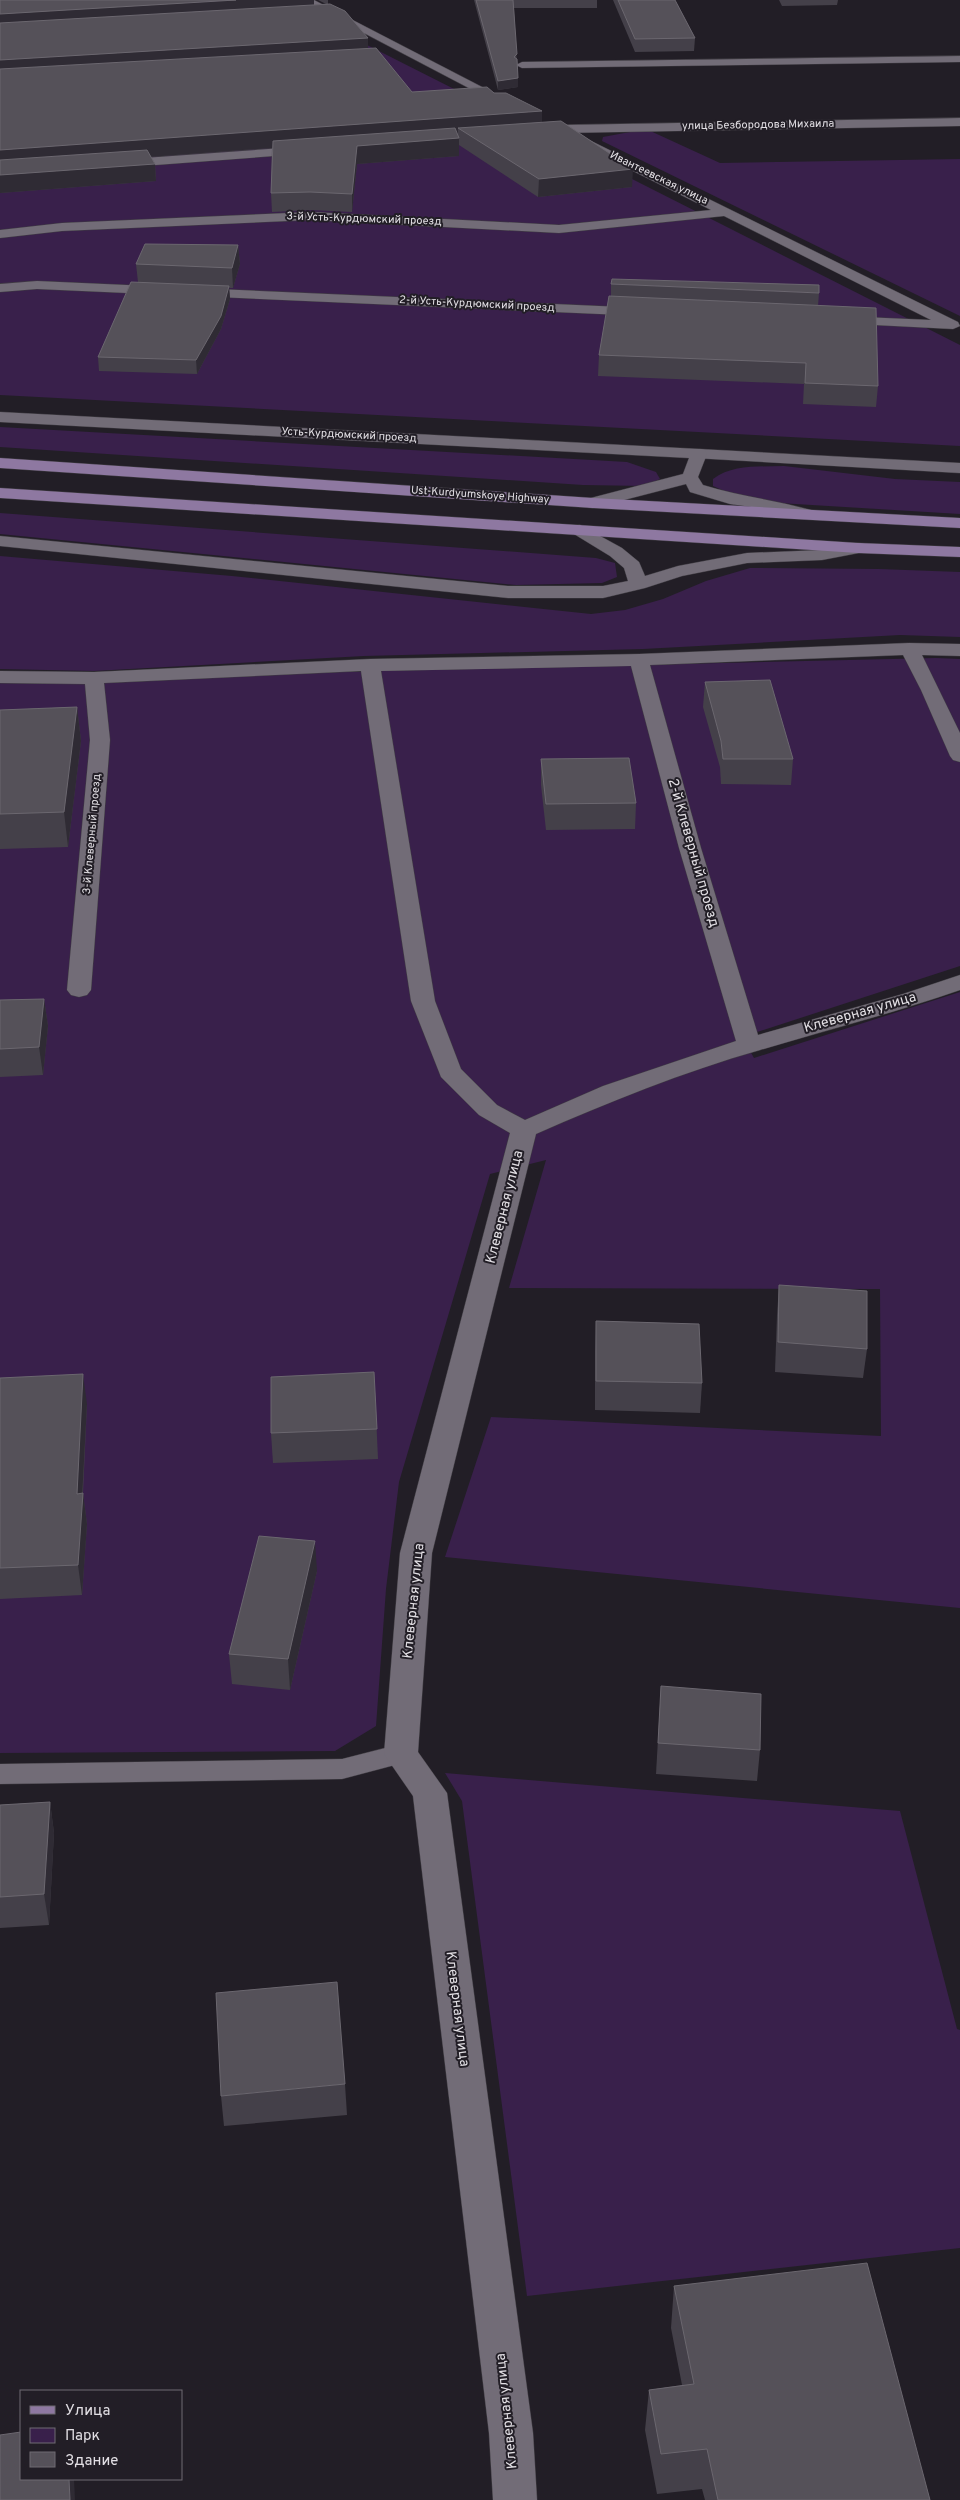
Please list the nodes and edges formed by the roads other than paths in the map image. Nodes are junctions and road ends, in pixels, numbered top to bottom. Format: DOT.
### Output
graph roads {
  1 [pos="306,0"];
  2 [pos="335,14"];
  3 [pos="315,15"];
  4 [pos="415,57"];
  5 [pos="395,58"];
  6 [pos="960,59"];
  7 [pos="522,65"];
  8 [pos="522,111"];
  9 [pos="960,122"];
  10 [pos="555,129"];
  11 [pos="325,149"];
  12 [pos="107,165"];
  13 [pos="728,212"];
  14 [pos="0,234"];
  15 [pos="0,288"];
  16 [pos="665,313"];
  17 [pos="824,320"];
  18 [pos="957,327"];
  19 [pos="0,417"];
  20 [pos="699,454"];
  21 [pos="0,463"];
  22 [pos="960,468"];
  23 [pos="690,477"];
  24 [pos="0,493"];
  25 [pos="592,503"];
  26 [pos="805,514"];
  27 [pos="960,523"];
  28 [pos="580,530"];
  29 [pos="0,541"];
  30 [pos="858,548"];
  31 [pos="960,552"];
  32 [pos="638,584"];
  33 [pos="909,648"];
  34 [pos="960,650"];
  35 [pos="639,660"];
  36 [pos="370,665"];
  37 [pos="0,677"];
  38 [pos="94,678"];
  39 [pos="960,756"];
  40 [pos="960,982"];
  41 [pos="79,990"];
  42 [pos="749,1045"];
  43 [pos="524,1130"];
  44 [pos="401,1754"];
  45 [pos="0,1774"];
  46 [pos="515,2500"];
  1 -- 2 [label="street"];
  2 -- 3 [label="street"];
  2 -- 4 [label="street"];
  4 -- 5 [label="street"];
  4 -- 8 [label="street"];
  6 -- 7 [label="street"];
  9 -- 10 [label="street, улица Безбородова Михаила"];
  10 -- 13 [label="street, Ивантеевская улица"];
  11 -- 12 [label="street"];
  13 -- 14 [label="street, 3-й Усть-Курдюмский проезд"];
  13 -- 18 [label="street, Ивантеевская улица"];
  15 -- 16 [label="street, 2-й Усть-Курдюмский проезд"];
  17 -- 18 [label="street"];
  19 -- 20 [label="street, Усть-Курдюмский проезд"];
  20 -- 22 [label="street"];
  20 -- 23 [label="street"];
  21 -- 25 [label="main road, Ust-Kurdyumskoye Highway"];
  23 -- 25 [label="street"];
  23 -- 26 [label="street"];
  24 -- 28 [label="main road"];
  25 -- 26 [label="main road, Ust-Kurdyumskoye Highway"];
  26 -- 27 [label="main road, Ust-Kurdyumskoye Highway"];
  28 -- 30 [label="main road"];
  28 -- 32 [label="street"];
  29 -- 32 [label="street"];
  30 -- 31 [label="main road"];
  30 -- 32 [label="street"];
  33 -- 34 [label="street"];
  33 -- 35 [label="street"];
  33 -- 39 [label="street"];
  35 -- 36 [label="street"];
  35 -- 42 [label="street, 2-й Клеверный проезд"];
  36 -- 38 [label="street"];
  36 -- 43 [label="street"];
  37 -- 38 [label="street"];
  38 -- 41 [label="street, 3-й Клеверный проезд"];
  40 -- 42 [label="street, Клеверная улица"];
  42 -- 43 [label="street, Клеверная улица"];
  43 -- 44 [label="street, Клеверная улица"];
  44 -- 45 [label="lane"];
  44 -- 46 [label="street, Клеверная улица"];
}
